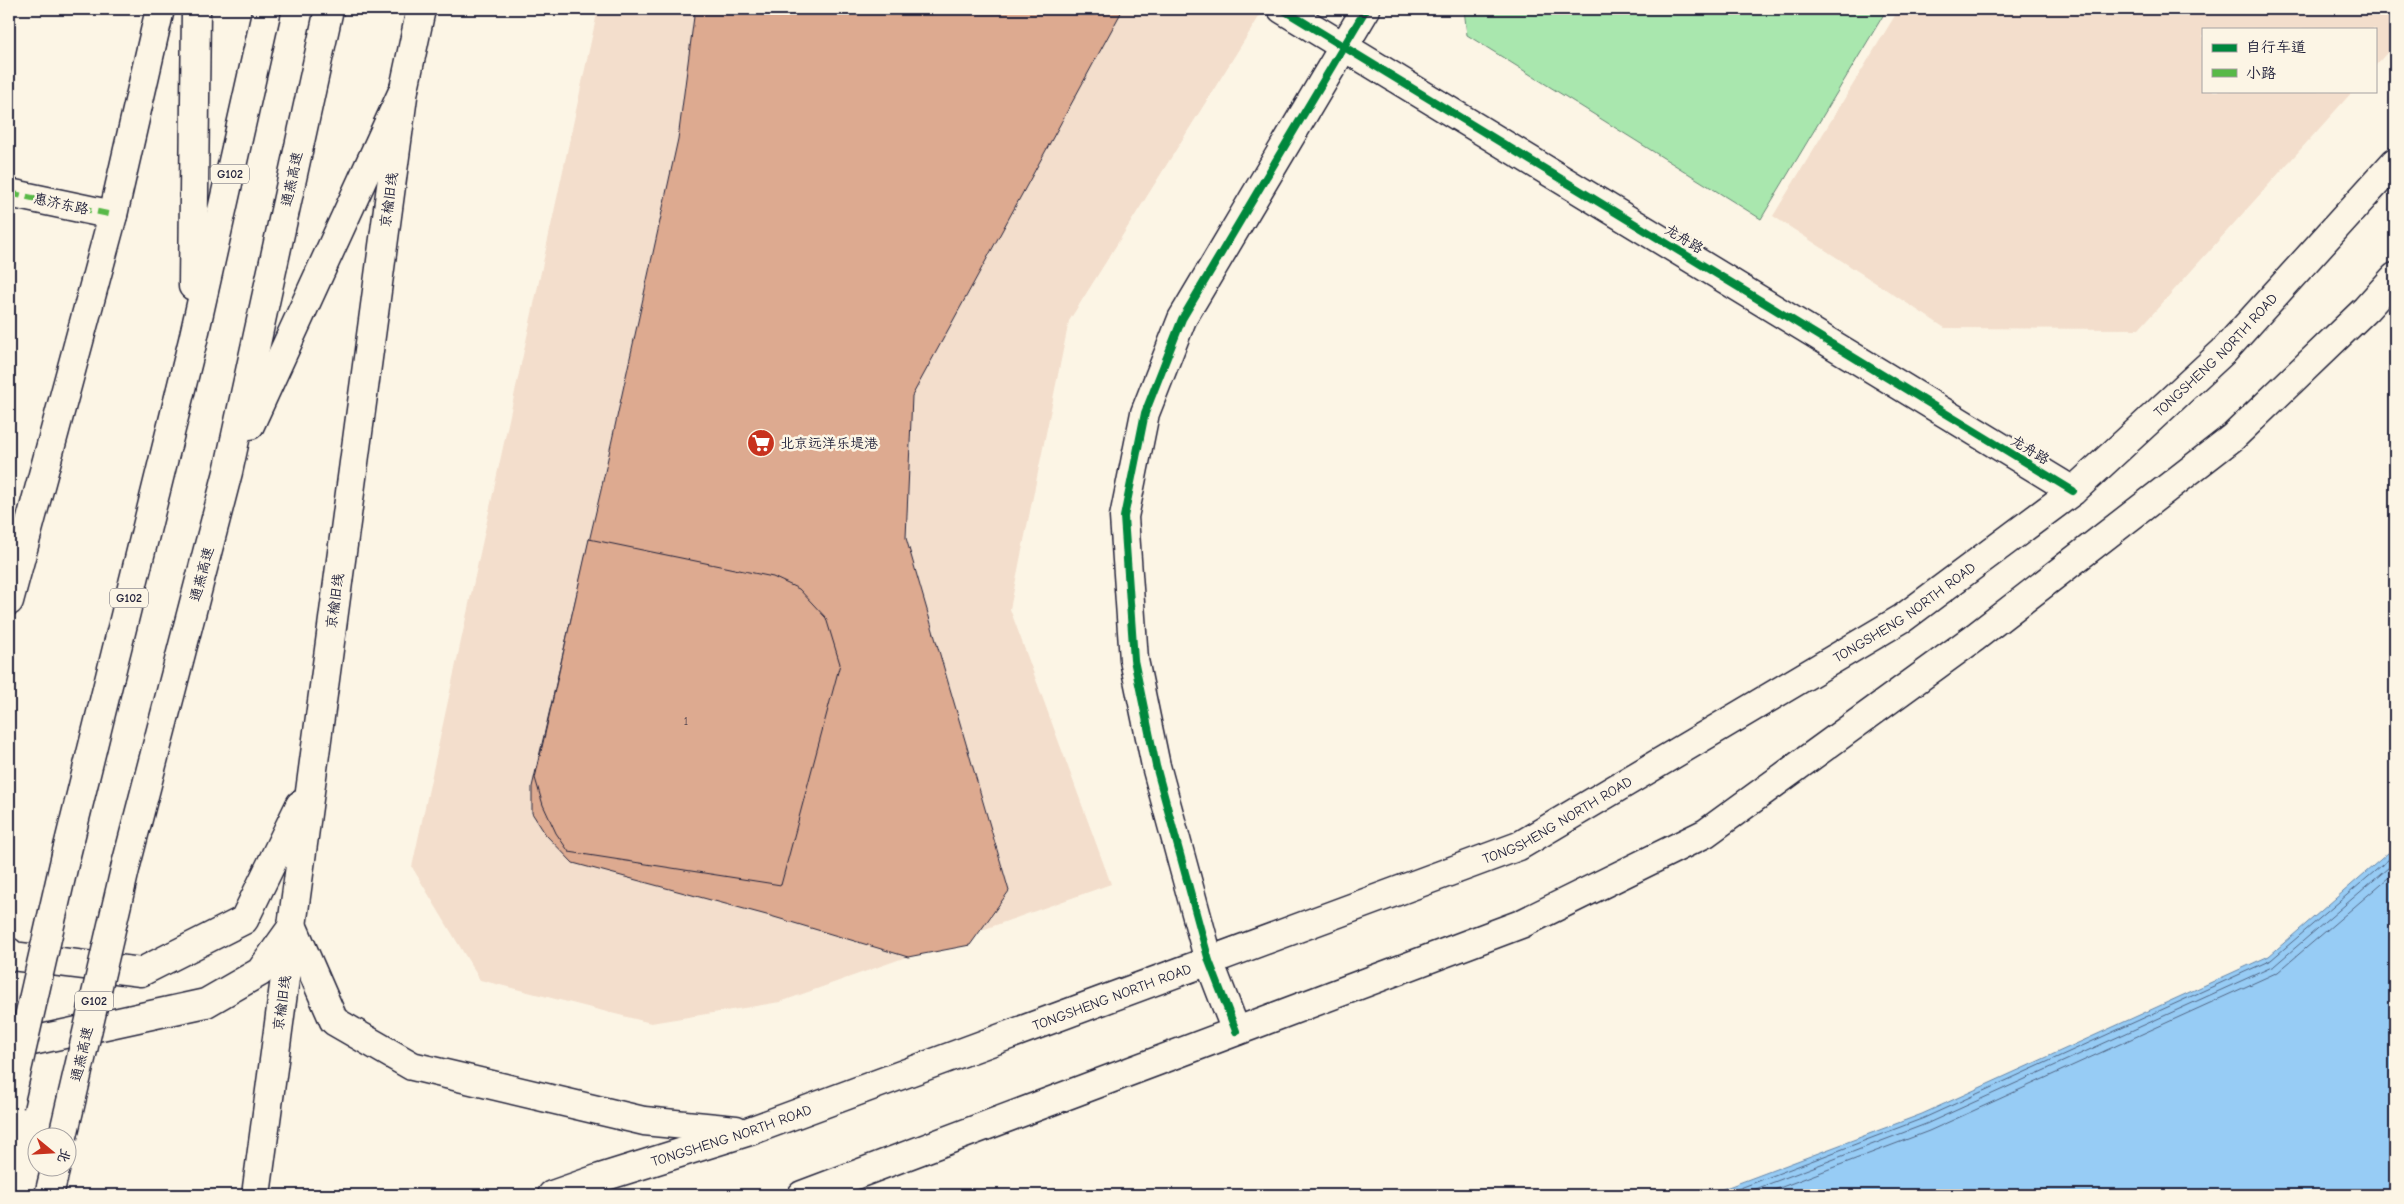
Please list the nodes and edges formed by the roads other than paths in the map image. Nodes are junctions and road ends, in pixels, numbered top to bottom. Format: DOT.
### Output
graph roads {
  1 [pos="160,9"];
  2 [pos="196,9"];
  3 [pos="267,9"];
  4 [pos="329,9"];
  5 [pos="421,9"];
  6 [pos="1282,9"];
  7 [pos="1366,9"];
  8 [pos="1344,46"];
  9 [pos="404,89"];
  10 [pos="2395,162"];
  11 [pos="9,193"];
  12 [pos="113,215"];
  13 [pos="2395,277"];
  14 [pos="193,340"];
  15 [pos="228,472"];
  16 [pos="2073,490"];
  17 [pos="9,601"];
  18 [pos="310,786"];
  19 [pos="293,927"];
  20 [pos="9,952"];
  21 [pos="1209,961"];
  22 [pos="1236,1031"];
  23 [pos="9,1046"];
  24 [pos="9,1105"];
  25 [pos="65,1126"];
  26 [pos="750,1131"];
  27 [pos="54,1176"];
  28 [pos="49,1195"];
  29 [pos="256,1195"];
  30 [pos="552,1195"];
  31 [pos="802,1195"];
  1 -- 12 [label="main road"];
  2 -- 14 [label="main road"];
  3 -- 14 [label="main road, G102"];
  4 -- 15 [label="main road, 通燕高速 / G102"];
  5 -- 9 [label="main road, 京榆旧线"];
  6 -- 8 [label="main road, 龙舟路"];
  7 -- 8 [label="main road"];
  8 -- 16 [label="main road, 龙舟路"];
  8 -- 21 [label="main road"];
  9 -- 15 [label="main road"];
  9 -- 18 [label="main road, 京榆旧线"];
  10 -- 16 [label="main road, TONGSHENG NORTH ROAD"];
  11 -- 12 [label="main road, 惠济东路"];
  12 -- 17 [label="main road"];
  13 -- 22 [label="main road"];
  14 -- 24 [label="main road, G102, bridge"];
  15 -- 25 [label="main road, 通燕高速 / G102, bridge"];
  16 -- 21 [label="main road, TONGSHENG NORTH ROAD"];
  18 -- 19 [label="main road, 京榆旧线"];
  18 -- 20 [label="main road"];
  19 -- 23 [label="main road"];
  19 -- 26 [label="main road"];
  19 -- 29 [label="main road, 京榆旧线"];
  21 -- 22 [label="main road"];
  21 -- 26 [label="main road, TONGSHENG NORTH ROAD"];
  22 -- 31 [label="main road"];
  26 -- 30 [label="main road, TONGSHENG NORTH ROAD"];
  27 -- 28 [label="main road"];
}
